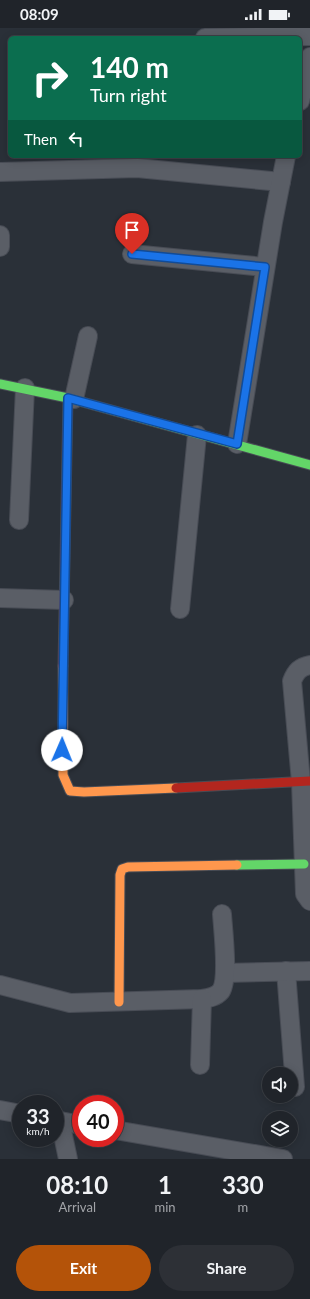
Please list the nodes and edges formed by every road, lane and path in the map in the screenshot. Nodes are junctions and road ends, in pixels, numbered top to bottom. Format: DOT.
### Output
graph roads {
  1 [pos="310,57"];
  2 [pos="302,92"];
  3 [pos="286,158"];
  4 [pos="0,172"];
  5 [pos="281,182"];
  6 [pos="0,235"];
  7 [pos="0,247"];
  8 [pos="132,254"];
  9 [pos="265,267"];
  10 [pos="88,336"];
  11 [pos="0,384"];
  12 [pos="25,388"];
  13 [pos="71,399"];
  14 [pos="197,435"];
  15 [pos="237,444"];
  16 [pos="310,465"];
  17 [pos="18,520"];
  18 [pos="0,598"];
  19 [pos="64,600"];
  20 [pos="180,609"];
  21 [pos="310,664"];
  22 [pos="305,782"];
  23 [pos="307,843"];
  24 [pos="304,864"];
  25 [pos="310,901"];
  26 [pos="222,914"];
  27 [pos="310,970"];
  28 [pos="286,971"];
  29 [pos="225,973"];
  30 [pos="0,985"];
  31 [pos="202,999"];
  32 [pos="119,1002"];
  33 [pos="200,1065"];
  34 [pos="293,1067"];
  35 [pos="1,1114"];
  36 [pos="12,1114"];
  37 [pos="124,1132"];
  38 [pos="64,1145"];
  39 [pos="68,1159"];
  40 [pos="283,1159"];
  1 -- 2 [label="street"];
  3 -- 5 [label="street"];
  4 -- 5 [label="street"];
  5 -- 9 [label="street"];
  6 -- 7 [label="street"];
  8 -- 9 [label="street"];
  9 -- 15 [label="street"];
  10 -- 13 [label="street"];
  11 -- 12 [label="street"];
  12 -- 13 [label="street"];
  12 -- 17 [label="street"];
  13 -- 14 [label="street"];
  13 -- 19 [label="street"];
  14 -- 15 [label="street"];
  14 -- 20 [label="street"];
  15 -- 16 [label="street"];
  18 -- 19 [label="street"];
  19 -- 22 [label="street"];
  21 -- 22 [label="street"];
  22 -- 23 [label="street"];
  23 -- 24 [label="street"];
  24 -- 25 [label="street"];
  24 -- 32 [label="street"];
  26 -- 29 [label="street"];
  27 -- 28 [label="street"];
  28 -- 29 [label="street"];
  28 -- 34 [label="street"];
  29 -- 31 [label="street"];
  30 -- 32 [label="street"];
  31 -- 32 [label="street"];
  31 -- 33 [label="street"];
  35 -- 36 [label="street"];
  37 -- 40 [label="street"];
  38 -- 39 [label="street"];
}
